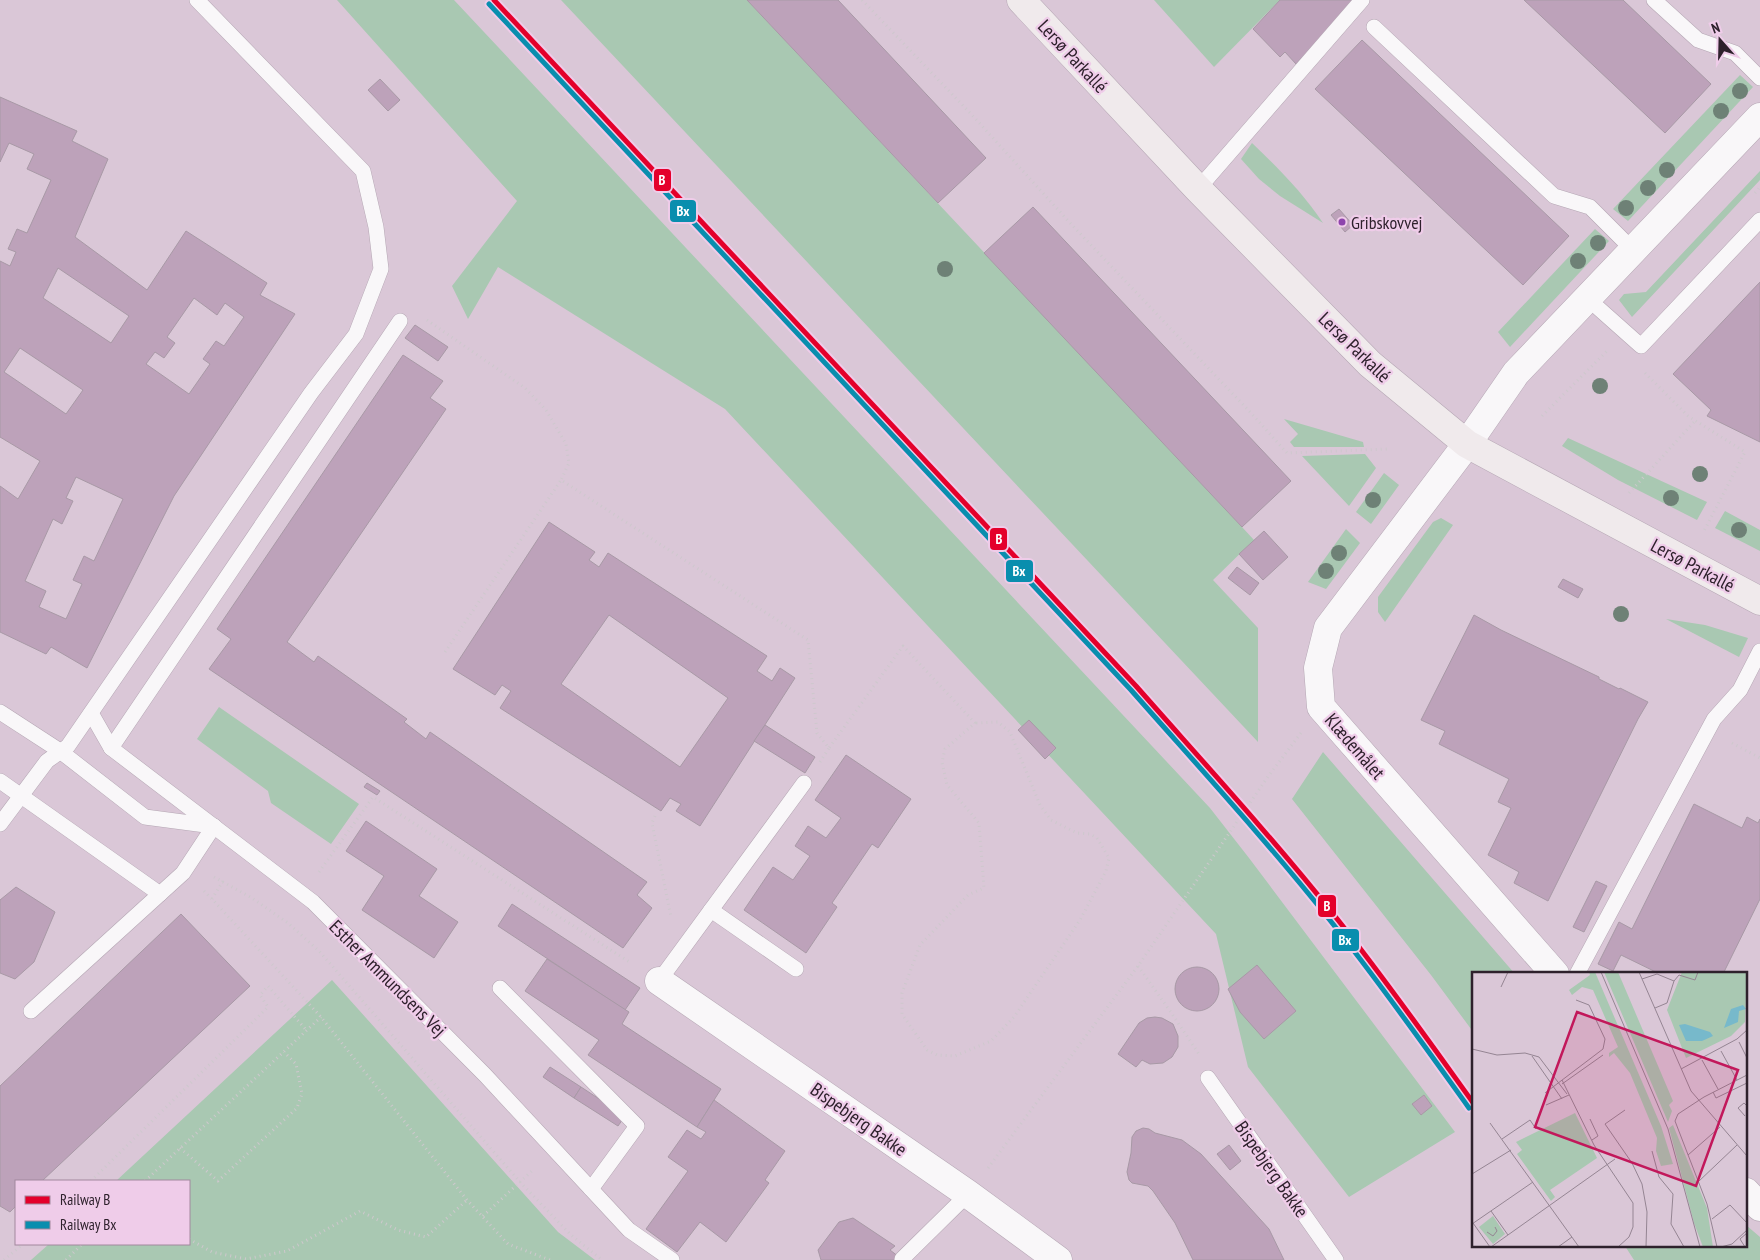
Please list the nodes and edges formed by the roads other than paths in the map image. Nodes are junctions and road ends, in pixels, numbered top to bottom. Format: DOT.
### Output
graph roads {
  1 [pos="197,0"];
  2 [pos="1022,0"];
  3 [pos="1362,0"];
  4 [pos="1654,0"];
  5 [pos="1374,27"];
  6 [pos="1760,78"];
  7 [pos="1760,117"];
  8 [pos="1198,190"];
  9 [pos="1760,220"];
  10 [pos="1633,250"];
  11 [pos="1587,298"];
  12 [pos="400,321"];
  13 [pos="1467,444"];
  14 [pos="1760,601"];
  15 [pos="1760,651"];
  16 [pos="0,712"];
  17 [pos="91,713"];
  18 [pos="111,748"];
  19 [pos="60,751"];
  20 [pos="0,781"];
  21 [pos="804,783"];
  22 [pos="22,796"];
  23 [pos="0,824"];
  24 [pos="214,826"];
  25 [pos="160,894"];
  26 [pos="711,910"];
  27 [pos="796,969"];
  28 [pos="1553,972"];
  29 [pos="1578,972"];
  30 [pos="659,981"];
  31 [pos="500,988"];
  32 [pos="31,1011"];
  33 [pos="1208,1078"];
  34 [pos="591,1189"];
  35 [pos="968,1194"];
  36 [pos="1748,1194"];
  37 [pos="1760,1207"];
  38 [pos="902,1259"];
  39 [pos="672,1260"];
  40 [pos="1058,1260"];
  41 [pos="1336,1260"];
  1 -- 17 [label="lane"];
  2 -- 8 [label="street, Lersø Parkallé"];
  3 -- 8 [label="lane"];
  4 -- 6 [label="lane"];
  5 -- 10 [label="lane"];
  7 -- 10 [label="street"];
  8 -- 13 [label="street, Lersø Parkallé"];
  9 -- 11 [label="lane"];
  10 -- 11 [label="street"];
  11 -- 13 [label="street"];
  12 -- 18 [label="lane"];
  13 -- 14 [label="street, Lersø Parkallé"];
  13 -- 28 [label="street, Klædemålet"];
  15 -- 29 [label="lane"];
  16 -- 19 [label="lane"];
  17 -- 18 [label="lane, Esther Ammundsens Vej"];
  17 -- 19 [label="lane"];
  18 -- 24 [label="lane, Esther Ammundsens Vej"];
  19 -- 22 [label="lane"];
  19 -- 24 [label="lane"];
  20 -- 22 [label="lane"];
  21 -- 26 [label="lane"];
  22 -- 23 [label="lane"];
  22 -- 25 [label="lane"];
  24 -- 25 [label="lane"];
  24 -- 34 [label="lane, Esther Ammundsens Vej"];
  25 -- 32 [label="lane"];
  26 -- 27 [label="lane"];
  26 -- 30 [label="lane"];
  30 -- 35 [label="street, Bispebjerg Bakke"];
  31 -- 34 [label="lane"];
  33 -- 41 [label="lane, Bispebjerg Bakke"];
  34 -- 39 [label="lane, Esther Ammundsens Vej"];
  35 -- 38 [label="lane"];
  35 -- 40 [label="street, Bispebjerg Bakke"];
  36 -- 37 [label="street"];
}
